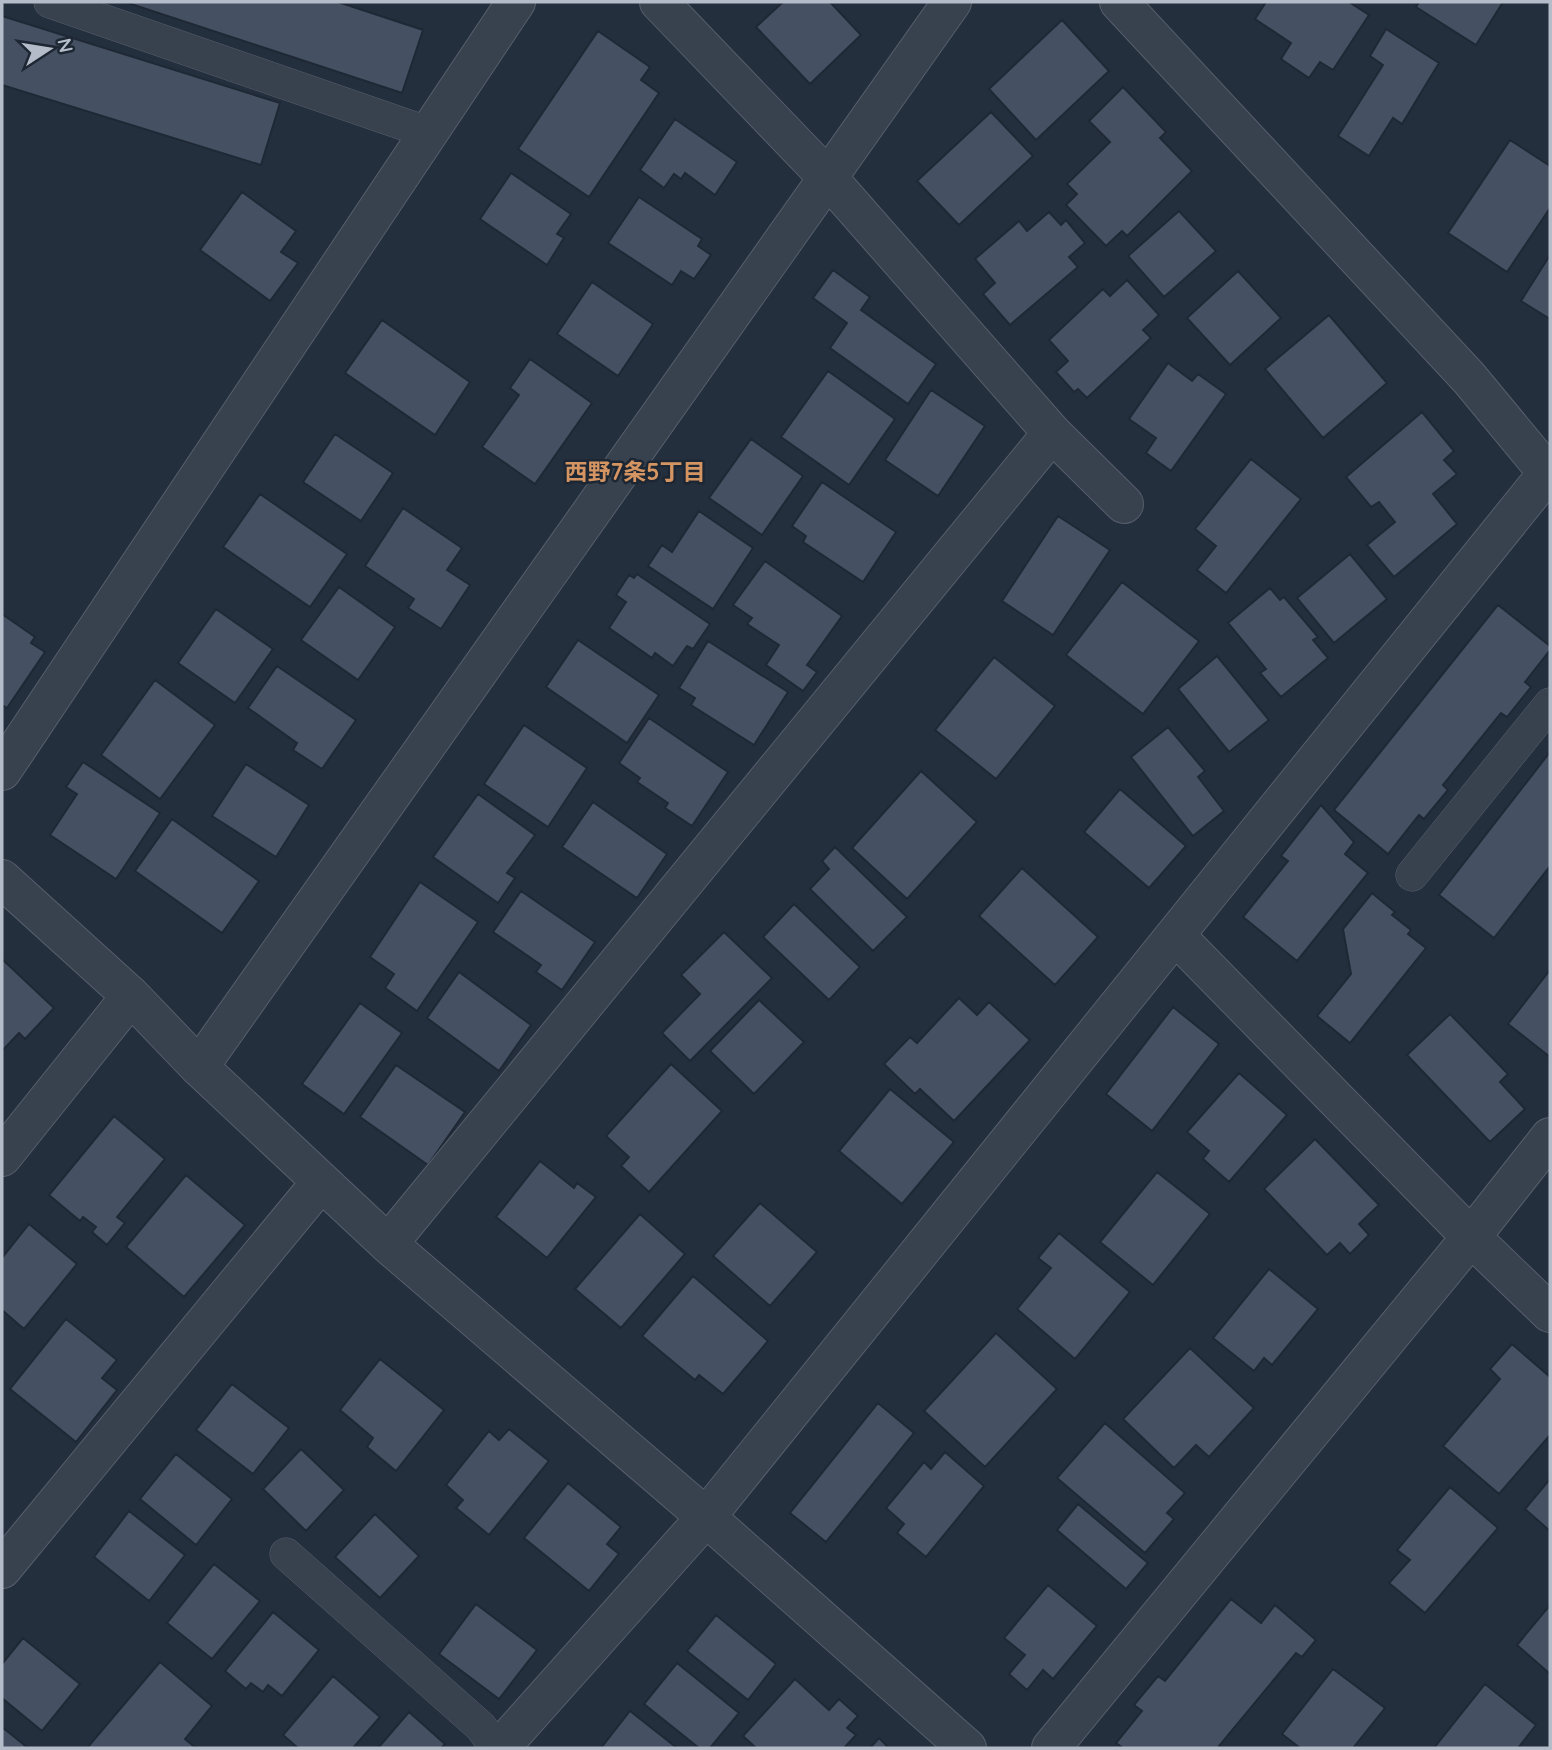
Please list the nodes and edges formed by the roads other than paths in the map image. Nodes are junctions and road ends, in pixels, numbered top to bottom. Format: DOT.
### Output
graph roads {
  1 [pos="50,2"];
  2 [pos="516,2"];
  3 [pos="659,2"];
  4 [pos="952,2"];
  5 [pos="1119,2"];
  6 [pos="429,132"];
  7 [pos="828,178"];
  8 [pos="1052,433"];
  9 [pos="1549,473"];
  10 [pos="1124,504"];
  11 [pos="1550,704"];
  12 [pos="2,771"];
  13 [pos="1412,875"];
  14 [pos="2,879"];
  15 [pos="1175,935"];
  16 [pos="131,996"];
  17 [pos="199,1067"];
  18 [pos="1550,1137"];
  19 [pos="2,1157"];
  20 [pos="321,1182"];
  21 [pos="1471,1237"];
  22 [pos="387,1244"];
  23 [pos="1550,1313"];
  24 [pos="706,1517"];
  25 [pos="286,1554"];
  26 [pos="2,1569"];
  27 [pos="498,1748"];
  28 [pos="967,1748"];
  29 [pos="1051,1748"];
  1 -- 6 [label="lane"];
  2 -- 6 [label="street"];
  3 -- 7 [label="street"];
  4 -- 7 [label="street"];
  5 -- 9 [label="street"];
  6 -- 12 [label="street"];
  7 -- 8 [label="street"];
  7 -- 17 [label="street"];
  8 -- 10 [label="street"];
  8 -- 22 [label="street"];
  9 -- 15 [label="street"];
  11 -- 13 [label="lane"];
  14 -- 16 [label="street"];
  15 -- 21 [label="street"];
  15 -- 24 [label="street"];
  16 -- 17 [label="street"];
  16 -- 19 [label="street"];
  17 -- 20 [label="street"];
  18 -- 21 [label="street"];
  20 -- 22 [label="street"];
  20 -- 26 [label="street"];
  21 -- 23 [label="street"];
  21 -- 29 [label="street"];
  22 -- 24 [label="street"];
  24 -- 27 [label="street"];
  24 -- 28 [label="street"];
  25 -- 27 [label="lane"];
}
